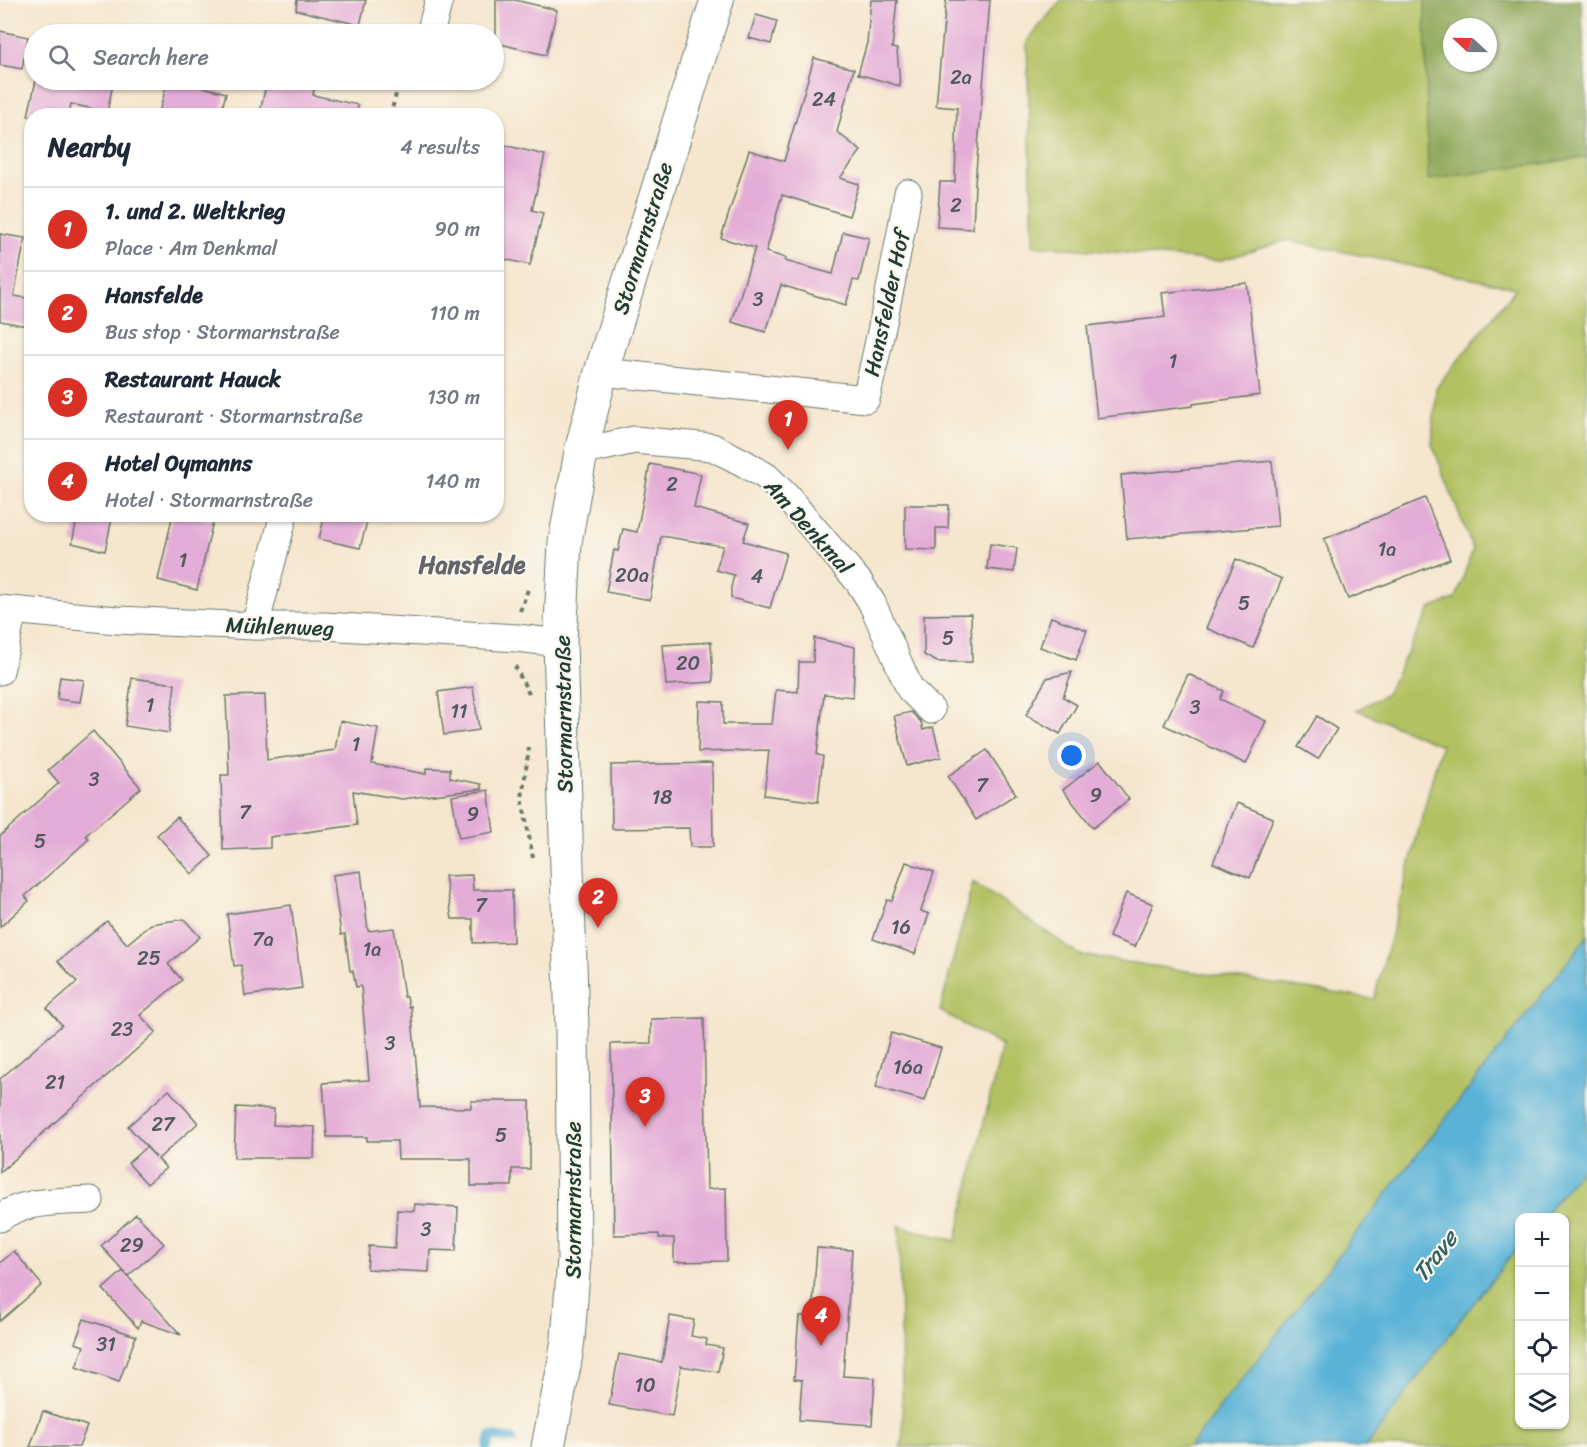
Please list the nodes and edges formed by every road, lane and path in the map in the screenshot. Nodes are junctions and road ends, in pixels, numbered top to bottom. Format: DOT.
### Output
graph roads {
  1 [pos="439,0"];
  2 [pos="717,0"];
  3 [pos="433,24"];
  4 [pos="397,90"];
  5 [pos="392,108"];
  6 [pos="908,193"];
  7 [pos="601,372"];
  8 [pos="581,452"];
  9 [pos="282,522"];
  10 [pos="6,610"];
  11 [pos="255,626"];
  12 [pos="560,643"];
  13 [pos="0,671"];
  14 [pos="931,710"];
  15 [pos="90,1200"];
  16 [pos="0,1218"];
  17 [pos="548,1447"];
  1 -- 3 [label="street"];
  2 -- 7 [label="main road, Stormarnstraße"];
  4 -- 5 [label="path"];
  6 -- 7 [label="street, Hansfelder Hof"];
  7 -- 8 [label="main road, Stormarnstraße"];
  8 -- 12 [label="main road, Stormarnstraße"];
  8 -- 14 [label="street, Am Denkmal"];
  9 -- 11 [label="street"];
  10 -- 11 [label="street, Mühlenweg"];
  10 -- 13 [label="street"];
  11 -- 12 [label="street, Mühlenweg"];
  12 -- 17 [label="main road, Stormarnstraße"];
  15 -- 16 [label="street"];
}
